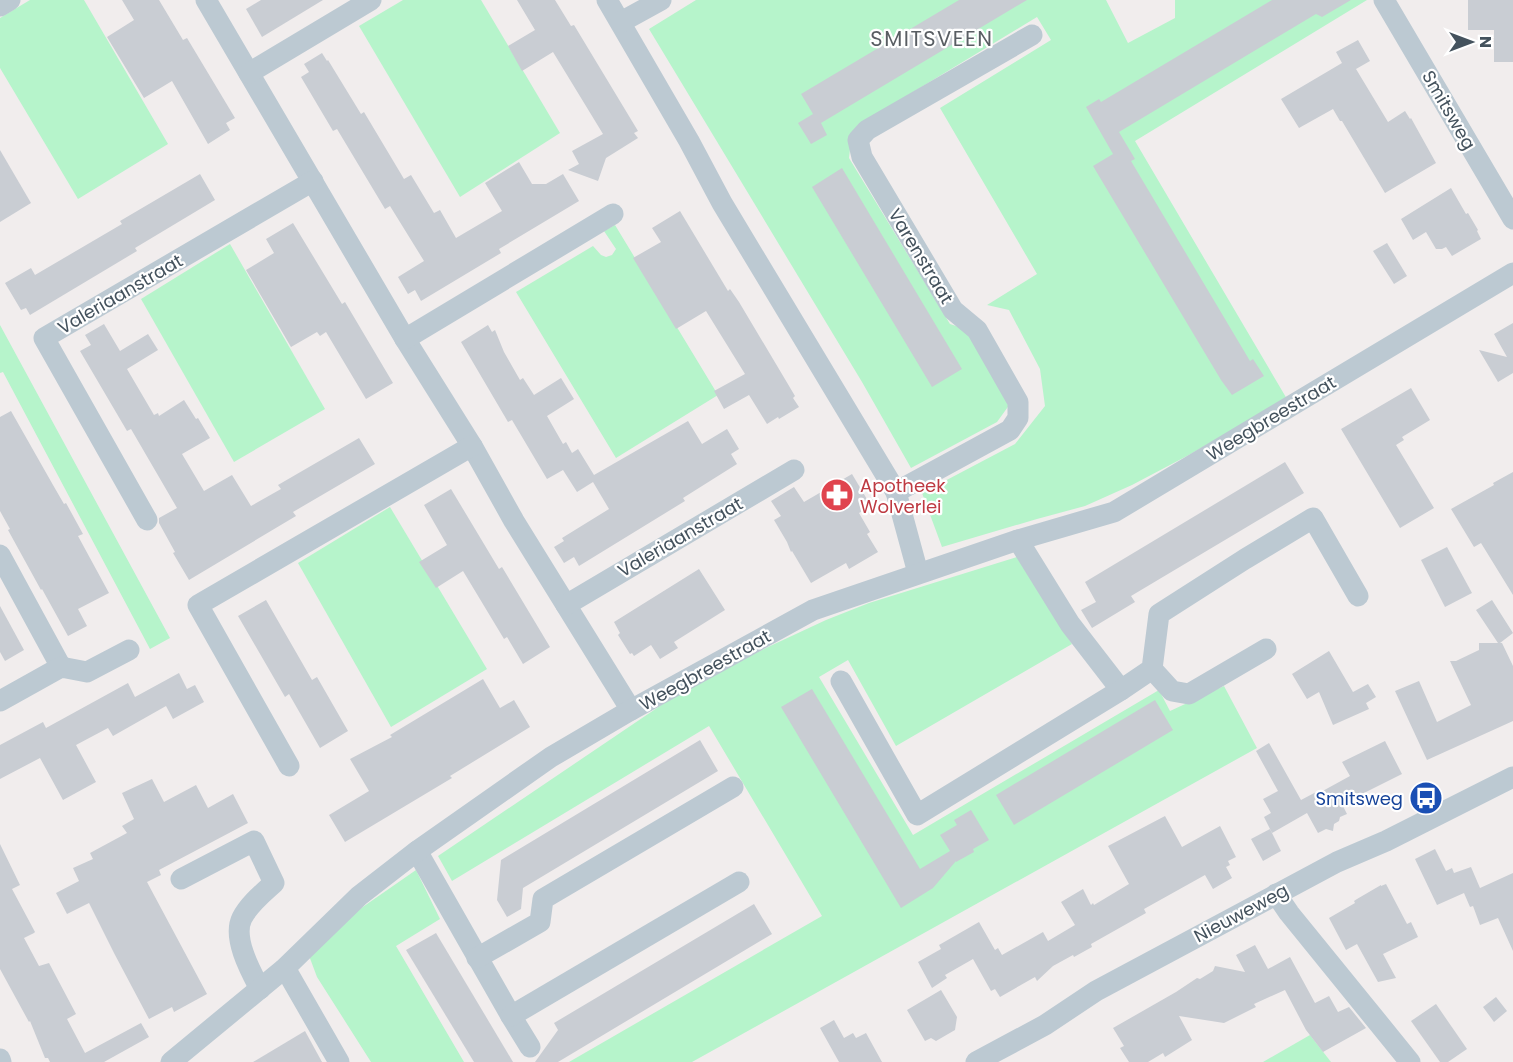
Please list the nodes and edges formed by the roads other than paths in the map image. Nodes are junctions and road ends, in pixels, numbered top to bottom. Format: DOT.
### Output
graph roads {
  1 [pos="10,0"];
  2 [pos="206,0"];
  3 [pos="371,0"];
  4 [pos="607,0"];
  5 [pos="661,0"];
  6 [pos="1384,0"];
  7 [pos="0,6"];
  8 [pos="621,22"];
  9 [pos="1032,35"];
  10 [pos="249,73"];
  11 [pos="313,181"];
  12 [pos="613,214"];
  13 [pos="1513,219"];
  14 [pos="1513,273"];
  15 [pos="405,339"];
  16 [pos="472,446"];
  17 [pos="794,470"];
  18 [pos="896,492"];
  19 [pos="147,520"];
  20 [pos="1018,540"];
  21 [pos="0,555"];
  22 [pos="918,573"];
  23 [pos="1358,596"];
  24 [pos="566,604"];
  25 [pos="1266,649"];
  26 [pos="129,650"];
  27 [pos="61,667"];
  28 [pos="1152,669"];
  29 [pos="841,681"];
  30 [pos="1122,690"];
  31 [pos="0,701"];
  32 [pos="631,710"];
  33 [pos="289,766"];
  34 [pos="1513,777"];
  35 [pos="733,787"];
  36 [pos="417,851"];
  37 [pos="181,879"];
  38 [pos="740,882"];
  39 [pos="1276,894"];
  40 [pos="477,958"];
  41 [pos="285,968"];
  42 [pos="260,989"];
  43 [pos="511,1016"];
  44 [pos="530,1047"];
  45 [pos="171,1062"];
  46 [pos="339,1062"];
  47 [pos="976,1062"];
  48 [pos="1410,1062"];
  1 -- 7 [label="street"];
  2 -- 10 [label="street"];
  3 -- 10 [label="street"];
  4 -- 8 [label="street"];
  5 -- 8 [label="street"];
  6 -- 13 [label="street, Smitsweg"];
  8 -- 18 [label="street"];
  9 -- 18 [label="street, Varenstraat"];
  10 -- 11 [label="street"];
  11 -- 15 [label="street"];
  11 -- 19 [label="street, Valeriaanstraat"];
  12 -- 15 [label="street"];
  14 -- 20 [label="street, Weegbreestraat"];
  15 -- 16 [label="street"];
  16 -- 24 [label="street"];
  16 -- 33 [label="street"];
  17 -- 24 [label="street, Valeriaanstraat"];
  18 -- 22 [label="street"];
  20 -- 22 [label="street, Weegbreestraat"];
  20 -- 30 [label="street"];
  21 -- 27 [label="street"];
  22 -- 32 [label="street, Weegbreestraat"];
  23 -- 28 [label="street"];
  24 -- 32 [label="street"];
  25 -- 28 [label="street"];
  26 -- 27 [label="street"];
  27 -- 31 [label="street"];
  28 -- 30 [label="street"];
  29 -- 30 [label="street"];
  32 -- 36 [label="street, Weegbreestraat"];
  34 -- 39 [label="street, Nieuweweg"];
  35 -- 40 [label="street"];
  36 -- 40 [label="street"];
  36 -- 41 [label="street, Weegbreestraat"];
  37 -- 42 [label="street"];
  38 -- 43 [label="street"];
  39 -- 47 [label="street, Nieuweweg"];
  39 -- 48 [label="street"];
  40 -- 43 [label="street"];
  41 -- 42 [label="street, Weegbreestraat"];
  41 -- 46 [label="street"];
  42 -- 45 [label="street, Weegbreestraat"];
  43 -- 44 [label="street"];
}
